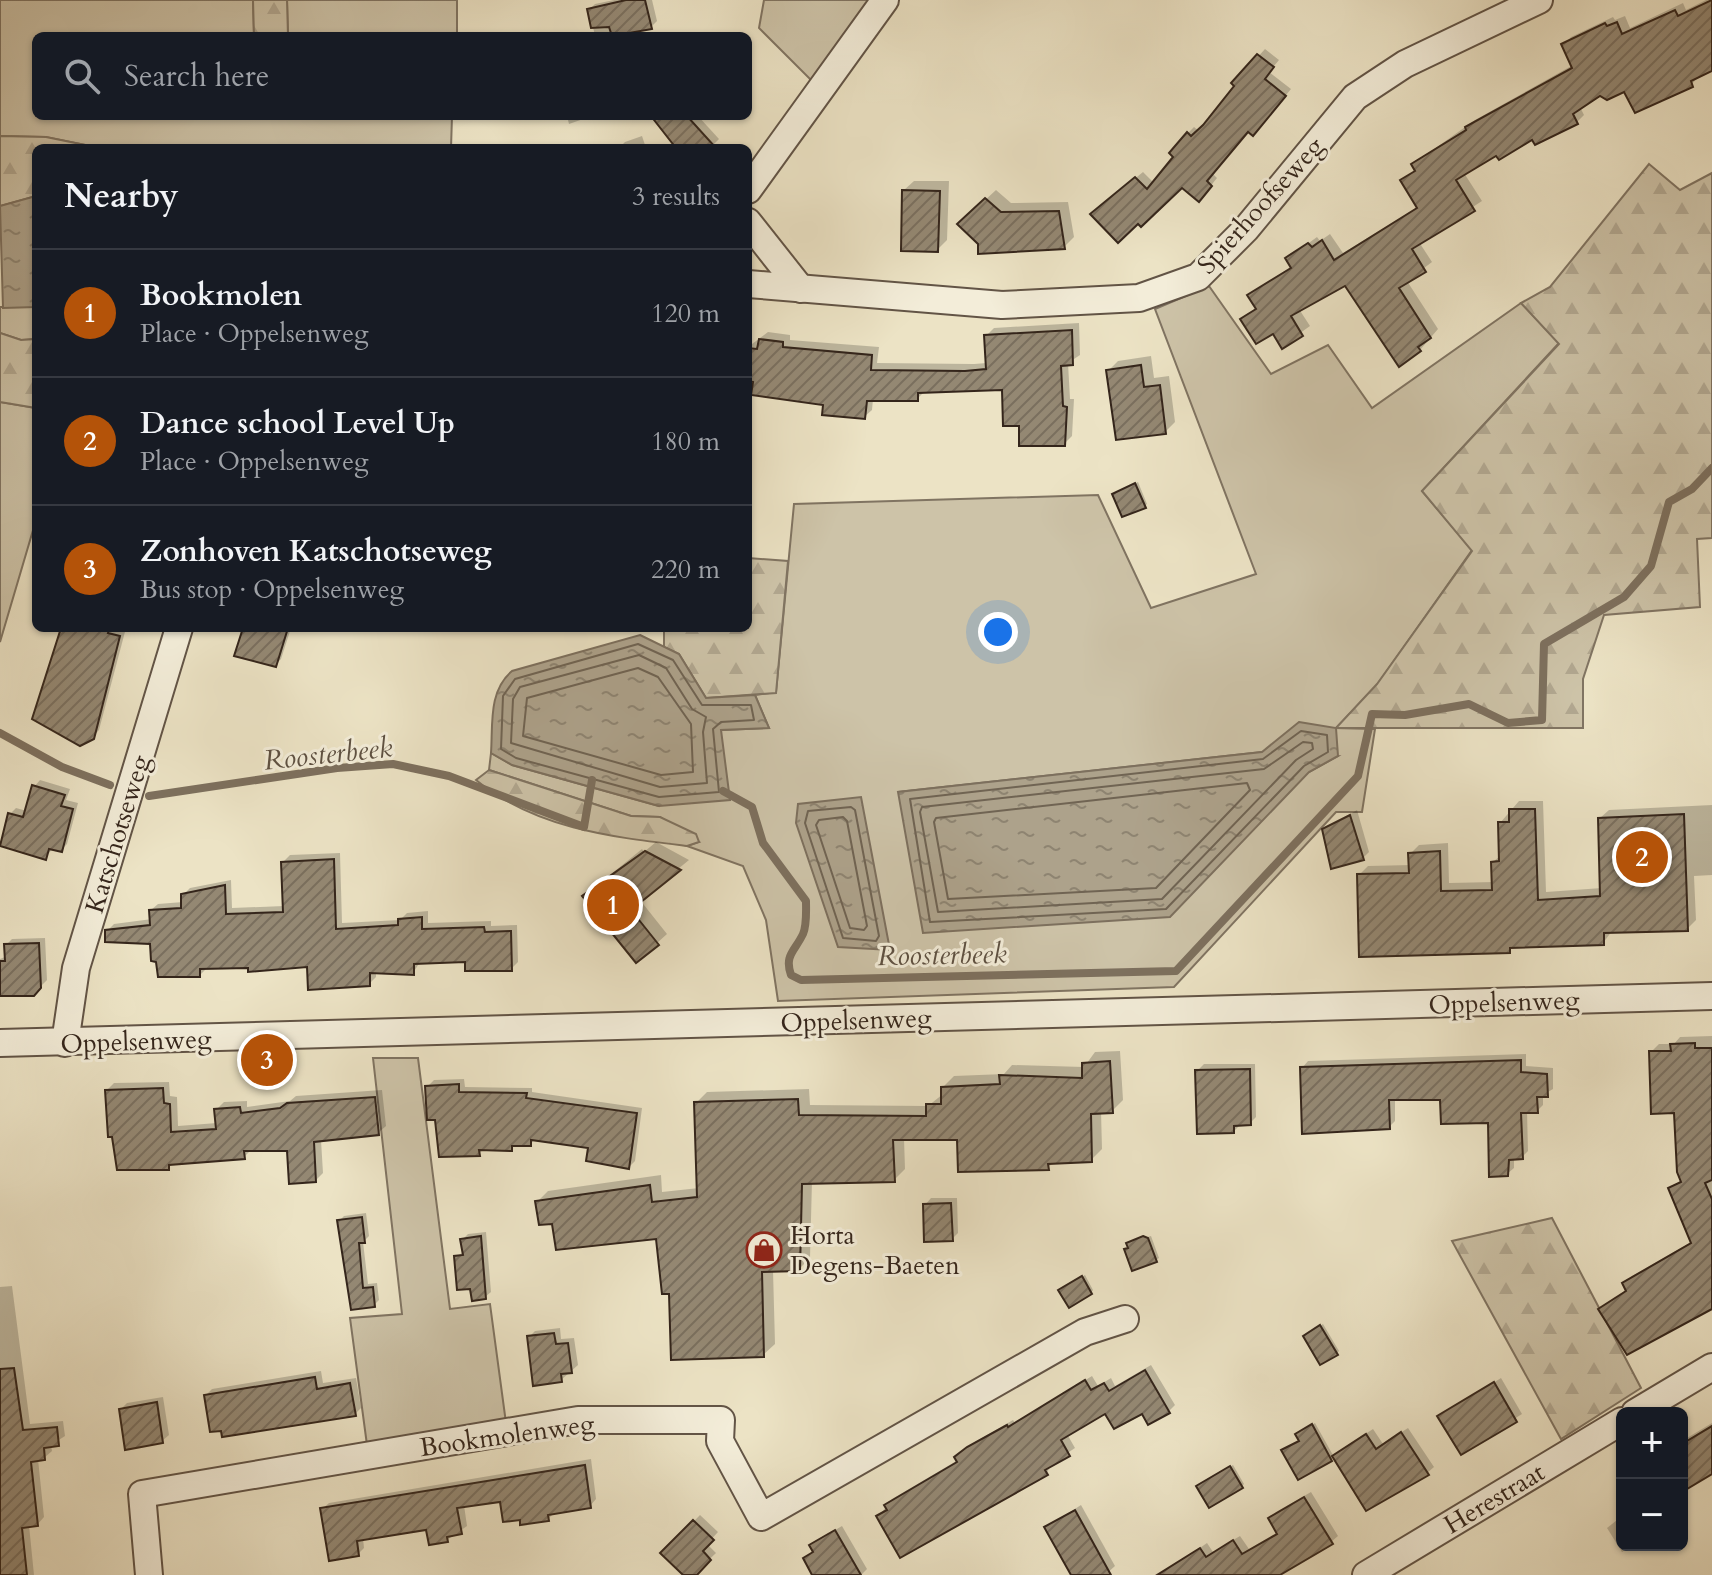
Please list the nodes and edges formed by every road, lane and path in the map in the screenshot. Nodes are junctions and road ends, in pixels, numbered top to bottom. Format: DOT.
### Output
graph roads {
  1 [pos="885,0"];
  2 [pos="1539,0"];
  3 [pos="752,184"];
  4 [pos="752,227"];
  5 [pos="752,284"];
  6 [pos="801,289"];
  7 [pos="178,632"];
  8 [pos="1712,996"];
  9 [pos="0,1043"];
  10 [pos="65,1043"];
  11 [pos="1125,1319"];
  12 [pos="1712,1367"];
  13 [pos="1645,1407"];
  14 [pos="1616,1425"];
  15 [pos="149,1575"];
  16 [pos="1366,1575"];
  1 -- 3 [label="street"];
  2 -- 6 [label="street, Spierhoofseweg"];
  4 -- 6 [label="street"];
  5 -- 6 [label="street, Spierhoofseweg"];
  7 -- 10 [label="street, Katschotseweg"];
  8 -- 10 [label="street, Oppelsenweg"];
  9 -- 10 [label="street, Oppelsenweg"];
  11 -- 15 [label="street, Bookmolenweg"];
  12 -- 13 [label="street"];
  14 -- 16 [label="street, Herestraat"];
}
